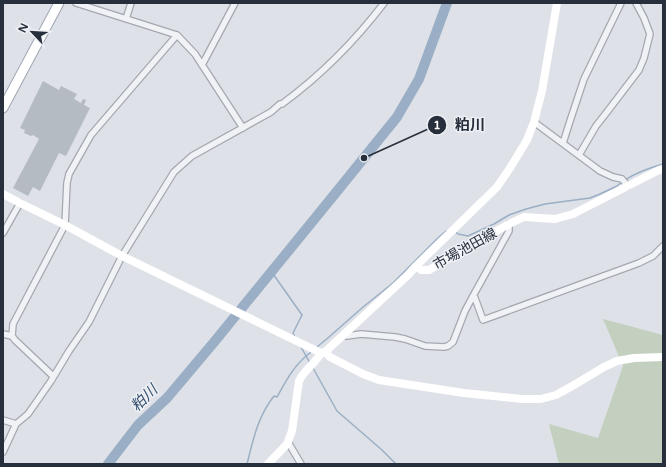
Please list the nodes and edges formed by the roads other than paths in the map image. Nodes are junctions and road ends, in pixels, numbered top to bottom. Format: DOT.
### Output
graph roads {
  1 [pos="59,3"];
  2 [pos="76,3"];
  3 [pos="131,3"];
  4 [pos="235,3"];
  5 [pos="384,3"];
  6 [pos="557,3"];
  7 [pos="621,3"];
  8 [pos="636,3"];
  9 [pos="126,19"];
  10 [pos="177,35"];
  11 [pos="202,65"];
  12 [pos="3,108"];
  13 [pos="534,122"];
  14 [pos="243,128"];
  15 [pos="563,143"];
  16 [pos="579,155"];
  17 [pos="663,169"];
  18 [pos="628,186"];
  19 [pos="3,194"];
  20 [pos="20,204"];
  21 [pos="509,224"];
  22 [pos="65,225"];
  23 [pos="3,233"];
  24 [pos="663,246"];
  25 [pos="125,258"];
  26 [pos="416,266"];
  27 [pos="473,296"];
  28 [pos="3,334"];
  29 [pos="344,334"];
  30 [pos="12,336"];
  31 [pos="323,352"];
  32 [pos="663,357"];
  33 [pos="53,376"];
  34 [pos="3,420"];
  35 [pos="16,424"];
  36 [pos="288,442"];
  37 [pos="3,452"];
  38 [pos="268,464"];
  39 [pos="301,464"];
  1 -- 12 [label="main road"];
  2 -- 9 [label="street"];
  3 -- 9 [label="street"];
  4 -- 11 [label="street"];
  5 -- 14 [label="street"];
  6 -- 13 [label="street"];
  7 -- 15 [label="street"];
  8 -- 16 [label="street"];
  9 -- 10 [label="street"];
  10 -- 11 [label="street"];
  10 -- 22 [label="street"];
  11 -- 14 [label="street"];
  13 -- 15 [label="street"];
  13 -- 26 [label="street"];
  14 -- 25 [label="street"];
  15 -- 16 [label="street"];
  16 -- 18 [label="street"];
  17 -- 18 [label="street, 市場池田線"];
  18 -- 21 [label="street, 市場池田線"];
  19 -- 20 [label="street"];
  20 -- 22 [label="street"];
  20 -- 23 [label="street"];
  21 -- 26 [label="street, 市場池田線"];
  21 -- 27 [label="street"];
  22 -- 25 [label="street"];
  22 -- 30 [label="street"];
  24 -- 27 [label="street"];
  25 -- 31 [label="street"];
  25 -- 33 [label="street"];
  26 -- 29 [label="street, 市場池田線"];
  27 -- 29 [label="street"];
  28 -- 30 [label="street"];
  29 -- 31 [label="street, 市場池田線"];
  30 -- 33 [label="street"];
  31 -- 32 [label="street"];
  31 -- 36 [label="street, 市場池田線"];
  33 -- 35 [label="street"];
  34 -- 35 [label="street"];
  35 -- 37 [label="street"];
  36 -- 38 [label="street, 市場池田線"];
  36 -- 39 [label="street"];
}
